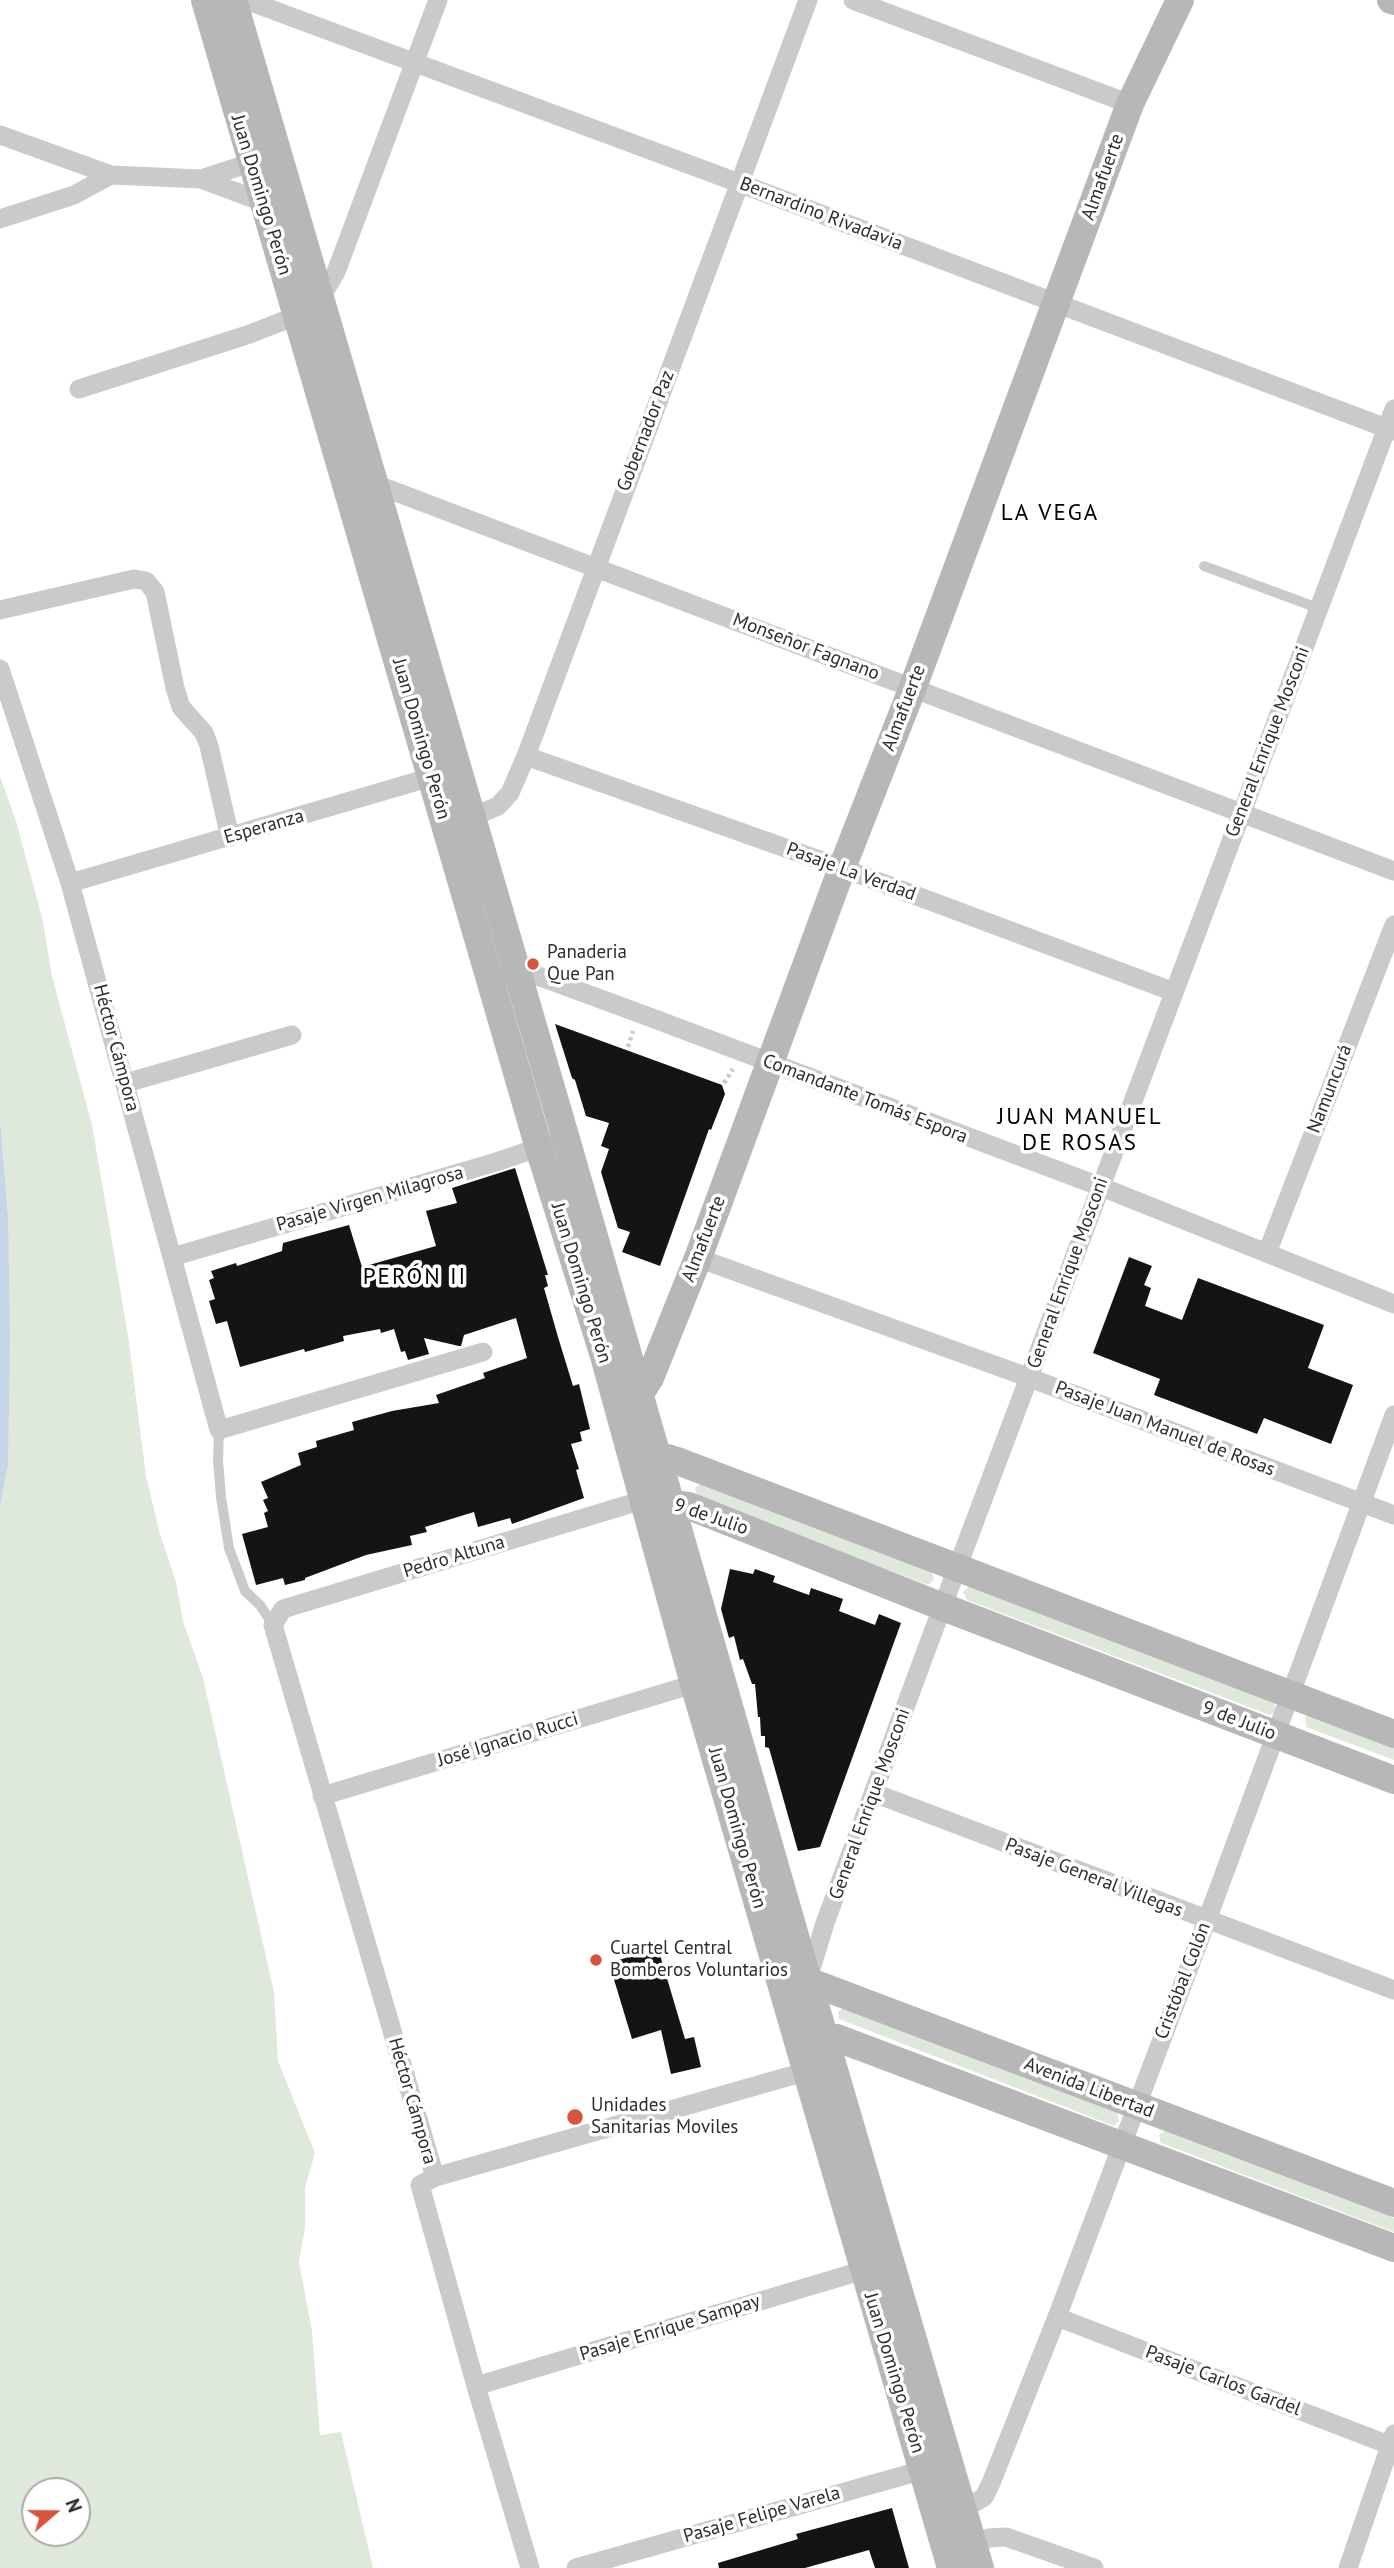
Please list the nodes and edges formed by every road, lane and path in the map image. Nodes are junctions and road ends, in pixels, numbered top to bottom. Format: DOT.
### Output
graph roads {
  1 [pos="205,0"];
  2 [pos="233,0"];
  3 [pos="246,0"];
  4 [pos="438,0"];
  5 [pos="808,0"];
  6 [pos="853,0"];
  7 [pos="1180,0"];
  8 [pos="414,64"];
  9 [pos="1130,104"];
  10 [pos="0,135"];
  11 [pos="250,163"];
  12 [pos="111,175"];
  13 [pos="201,179"];
  14 [pos="739,183"];
  15 [pos="262,202"];
  16 [pos="0,219"];
  17 [pos="321,297"];
  18 [pos="1056,304"];
  19 [pos="298,315"];
  20 [pos="79,390"];
  21 [pos="1391,423"];
  22 [pos="375,484"];
  23 [pos="1204,565"];
  24 [pos="595,567"];
  25 [pos="1318,608"];
  26 [pos="0,610"];
  27 [pos="0,669"];
  28 [pos="913,687"];
  29 [pos="526,756"];
  30 [pos="458,768"];
  31 [pos="432,778"];
  32 [pos="1242,812"];
  33 [pos="459,823"];
  34 [pos="230,837"];
  35 [pos="842,869"];
  36 [pos="1394,871"];
  37 [pos="70,883"];
  38 [pos="1394,925"];
  39 [pos="517,971"];
  40 [pos="491,980"];
  41 [pos="1174,992"];
  42 [pos="633,1029"];
  43 [pos="292,1035"];
  44 [pos="628,1047"];
  45 [pos="770,1063"];
  46 [pos="733,1068"];
  47 [pos="126,1083"];
  48 [pos="724,1083"];
  49 [pos="566,1139"];
  50 [pos="539,1148"];
  51 [pos="1099,1186"];
  52 [pos="1267,1253"];
  53 [pos="172,1257"];
  54 [pos="698,1258"];
  55 [pos="1394,1304"];
  56 [pos="483,1352"];
  57 [pos="1030,1378"];
  58 [pos="628,1398"];
  59 [pos="1394,1415"];
  60 [pos="219,1430"];
  61 [pos="658,1460"];
  62 [pos="657,1501"];
  63 [pos="1361,1503"];
  64 [pos="1394,1516"];
  65 [pos="958,1569"];
  66 [pos="943,1607"];
  67 [pos="273,1625"];
  68 [pos="694,1684"];
  69 [pos="1290,1694"];
  70 [pos="1394,1734"];
  71 [pos="1275,1735"];
  72 [pos="1394,1780"];
  73 [pos="874,1793"];
  74 [pos="322,1796"];
  75 [pos="1206,1920"];
  76 [pos="796,1985"];
  77 [pos="1394,1990"];
  78 [pos="825,2038"];
  79 [pos="808,2071"];
  80 [pos="1136,2106"];
  81 [pos="1121,2145"];
  82 [pos="435,2177"];
  83 [pos="1394,2203"];
  84 [pos="1394,2248"];
  85 [pos="864,2270"];
  86 [pos="1057,2316"];
  87 [pos="476,2386"];
  88 [pos="1392,2439"];
  89 [pos="936,2470"];
  90 [pos="949,2510"];
  91 [pos="962,2557"];
  92 [pos="530,2568"];
  93 [pos="576,2568"];
  94 [pos="1094,2568"];
  95 [pos="1348,2568"];
  1 -- 11 [label="main road, Juan Domingo Perón"];
  2 -- 17 [label="main road, Juan Domingo Perón"];
  3 -- 8 [label="street, Bernardino Rivadavia"];
  4 -- 8 [label="street"];
  5 -- 14 [label="street, Gobernador Paz"];
  6 -- 9 [label="street"];
  7 -- 9 [label="main road, Almafuerte"];
  8 -- 14 [label="street, Bernardino Rivadavia"];
  8 -- 17 [label="street"];
  9 -- 18 [label="main road, Almafuerte"];
  10 -- 12 [label="street"];
  11 -- 13 [label="street"];
  11 -- 15 [label="main road, Juan Domingo Perón"];
  12 -- 13 [label="street"];
  12 -- 16 [label="street"];
  13 -- 15 [label="street"];
  14 -- 18 [label="street, Bernardino Rivadavia"];
  14 -- 24 [label="street, Gobernador Paz"];
  15 -- 19 [label="main road, Juan Domingo Perón"];
  17 -- 19 [label="street"];
  17 -- 22 [label="main road, Juan Domingo Perón"];
  18 -- 21 [label="street, Bernardino Rivadavia"];
  18 -- 28 [label="main road, Almafuerte"];
  19 -- 20 [label="street"];
  19 -- 31 [label="main road, Juan Domingo Perón"];
  21 -- 25 [label="street, General Enrique Mosconi"];
  22 -- 24 [label="street, Monseñor Fagnano"];
  22 -- 30 [label="main road, Juan Domingo Perón"];
  23 -- 25 [label="lane"];
  24 -- 28 [label="street, Monseñor Fagnano"];
  24 -- 29 [label="street, Gobernador Paz"];
  25 -- 32 [label="street, General Enrique Mosconi"];
  26 -- 34 [label="street"];
  27 -- 37 [label="street, Héctor Cámpora"];
  28 -- 32 [label="street, Monseñor Fagnano"];
  28 -- 35 [label="main road, Almafuerte"];
  29 -- 33 [label="street, Gobernador Paz"];
  29 -- 35 [label="street, Pasaje La Verdad"];
  30 -- 31 [label="street, Esperanza"];
  30 -- 33 [label="main road, Juan Domingo Perón"];
  31 -- 33 [label="main road, Juan Domingo Perón"];
  31 -- 34 [label="street, Esperanza"];
  32 -- 36 [label="street, Monseñor Fagnano"];
  32 -- 41 [label="street, General Enrique Mosconi"];
  33 -- 39 [label="main road, Juan Domingo Perón"];
  33 -- 40 [label="main road, Juan Domingo Perón"];
  34 -- 37 [label="street, Esperanza"];
  35 -- 41 [label="street, Pasaje La Verdad"];
  35 -- 45 [label="main road, Almafuerte"];
  37 -- 47 [label="street, Héctor Cámpora"];
  38 -- 52 [label="street, Namuncurá"];
  39 -- 40 [label="street"];
  39 -- 45 [label="street, Comandante Tomás Espora"];
  39 -- 49 [label="main road, Juan Domingo Perón"];
  40 -- 50 [label="main road, Juan Domingo Perón"];
  41 -- 51 [label="street, General Enrique Mosconi"];
  42 -- 44 [label="path"];
  43 -- 47 [label="street"];
  45 -- 51 [label="street, Comandante Tomás Espora"];
  45 -- 54 [label="main road, Almafuerte"];
  46 -- 48 [label="path"];
  47 -- 53 [label="street, Héctor Cámpora"];
  49 -- 50 [label="street, Pasaje Virgen Milagrosa"];
  49 -- 58 [label="main road, Juan Domingo Perón"];
  50 -- 53 [label="street, Pasaje Virgen Milagrosa"];
  50 -- 58 [label="main road, Juan Domingo Perón"];
  51 -- 52 [label="street, Comandante Tomás Espora"];
  51 -- 57 [label="street, General Enrique Mosconi"];
  52 -- 55 [label="street, Comandante Tomás Espora"];
  53 -- 60 [label="street, Héctor Cámpora"];
  54 -- 57 [label="street, Pasaje Juan Manuel de Rosas"];
  54 -- 58 [label="main road, Almafuerte"];
  56 -- 60 [label="street"];
  57 -- 63 [label="street, Pasaje Juan Manuel de Rosas"];
  57 -- 65 [label="street, General Enrique Mosconi"];
  58 -- 61 [label="main road, Juan Domingo Perón"];
  58 -- 62 [label="main road, Juan Domingo Perón"];
  59 -- 63 [label="street, Cristóbal Colón"];
  60 -- 67 [label="lane"];
  61 -- 62 [label="main road, Juan Domingo Perón"];
  61 -- 65 [label="main road, 9 de Julio"];
  62 -- 66 [label="main road, 9 de Julio"];
  62 -- 67 [label="street, Pedro Altuna"];
  62 -- 68 [label="main road, Juan Domingo Perón"];
  62 -- 76 [label="main road, Juan Domingo Perón"];
  63 -- 64 [label="street, Pasaje Juan Manuel de Rosas"];
  63 -- 69 [label="street, Cristóbal Colón"];
  65 -- 66 [label="street, General Enrique Mosconi"];
  65 -- 69 [label="main road, 9 de Julio"];
  66 -- 71 [label="main road, 9 de Julio"];
  66 -- 73 [label="street, General Enrique Mosconi"];
  67 -- 74 [label="street, Héctor Cámpora"];
  68 -- 74 [label="street, José Ignacio Rucci"];
  68 -- 76 [label="main road, Juan Domingo Perón"];
  69 -- 70 [label="main road, 9 de Julio"];
  69 -- 71 [label="street, Cristóbal Colón"];
  71 -- 72 [label="main road, 9 de Julio"];
  71 -- 75 [label="street, Cristóbal Colón"];
  73 -- 75 [label="street, Pasaje General Villegas"];
  73 -- 76 [label="street, General Enrique Mosconi"];
  74 -- 82 [label="street, Héctor Cámpora"];
  75 -- 77 [label="street, Pasaje General Villegas"];
  75 -- 80 [label="street, Cristóbal Colón"];
  76 -- 78 [label="main road, Juan Domingo Perón"];
  76 -- 79 [label="main road, Juan Domingo Perón"];
  76 -- 80 [label="main road, Avenida Libertad"];
  78 -- 79 [label="main road"];
  78 -- 81 [label="main road"];
  78 -- 89 [label="main road, Juan Domingo Perón"];
  79 -- 82 [label="street"];
  79 -- 85 [label="main road, Juan Domingo Perón"];
  80 -- 81 [label="street, Cristóbal Colón"];
  80 -- 83 [label="main road, Avenida Libertad"];
  81 -- 84 [label="main road"];
  81 -- 86 [label="street, Cristóbal Colón"];
  82 -- 87 [label="street, Héctor Cámpora"];
  85 -- 87 [label="street, Pasaje Enrique Sampay"];
  85 -- 89 [label="main road, Juan Domingo Perón"];
  86 -- 88 [label="street, Pasaje Carlos Gardel"];
  86 -- 90 [label="street, Cristóbal Colón"];
  87 -- 92 [label="street, Héctor Cámpora"];
  88 -- 95 [label="street"];
  89 -- 90 [label="main road, Juan Domingo Perón"];
  89 -- 93 [label="street, Pasaje Felipe Varela"];
  90 -- 91 [label="main road, Juan Domingo Perón"];
  91 -- 94 [label="street"];
}
